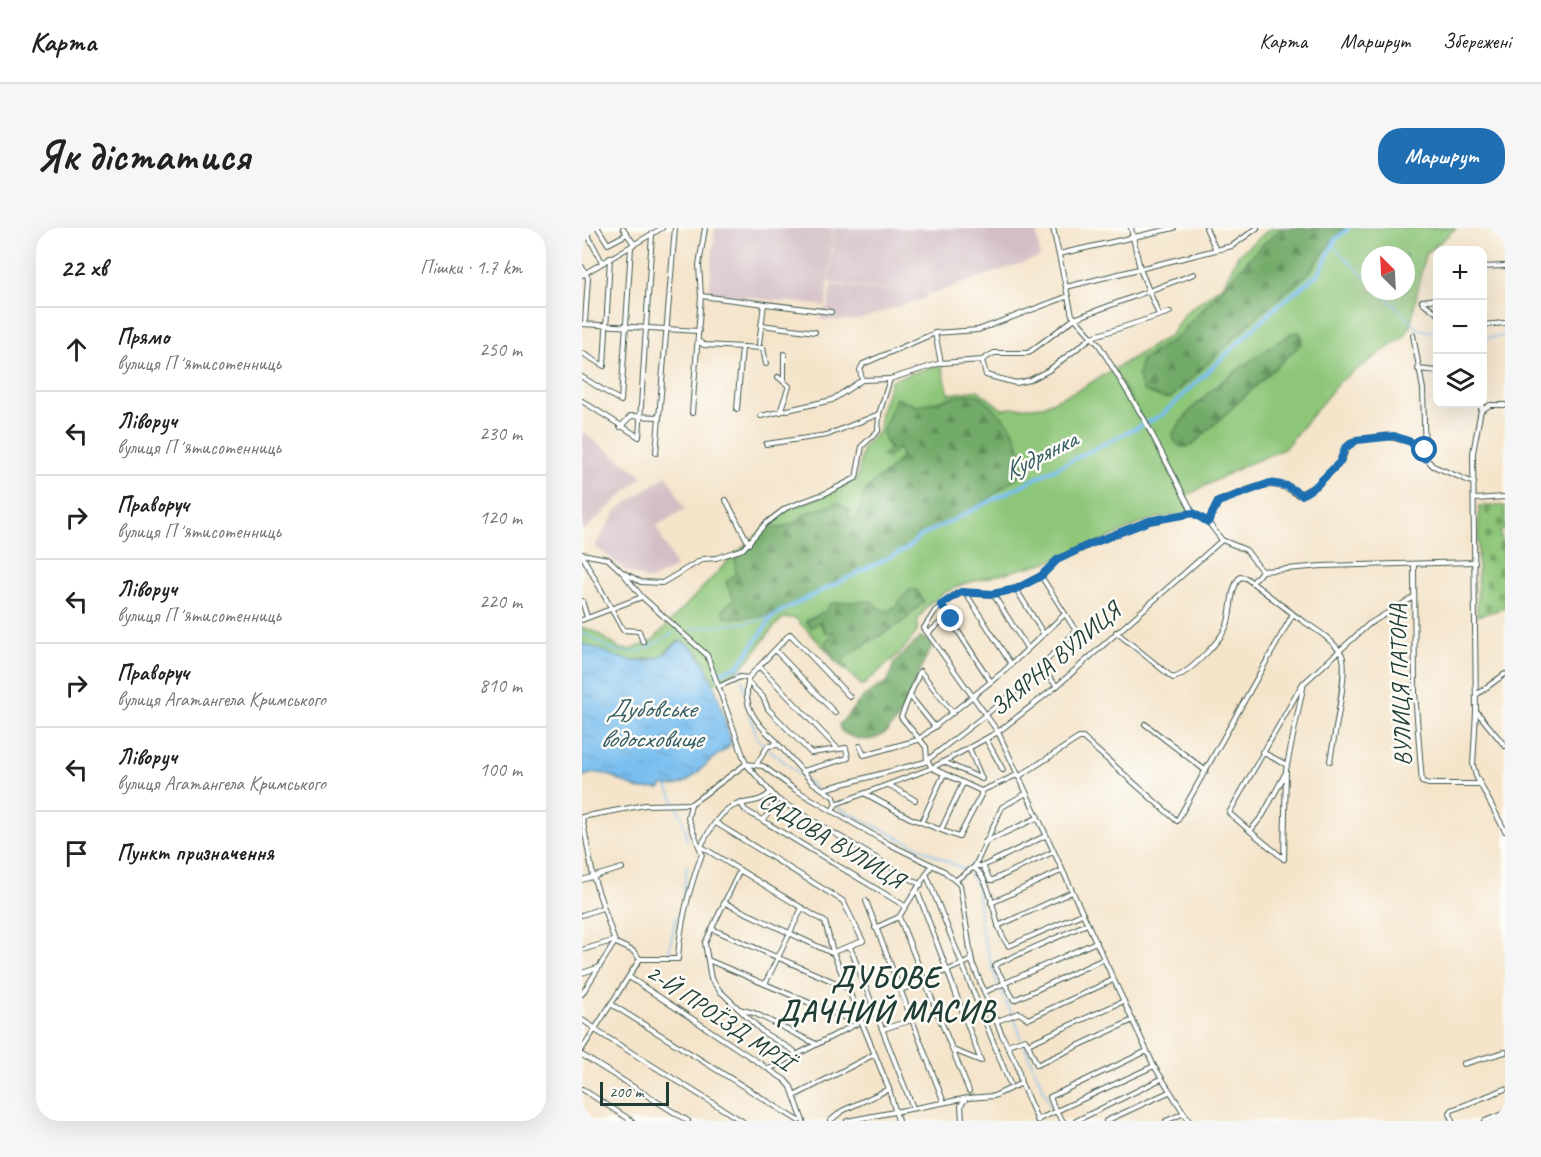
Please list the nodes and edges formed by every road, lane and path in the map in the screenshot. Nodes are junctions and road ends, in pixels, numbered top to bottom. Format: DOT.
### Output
graph roads {
  1 [pos="584,228"];
  2 [pos="598,228"];
  3 [pos="623,228"];
  4 [pos="662,228"];
  5 [pos="675,228"];
  6 [pos="705,228"];
  7 [pos="1053,228"];
  8 [pos="1131,228"];
  9 [pos="1174,228"];
  10 [pos="1206,228"];
  11 [pos="1257,228"];
  12 [pos="1152,231"];
  13 [pos="627,234"];
  14 [pos="652,234"];
  15 [pos="1133,237"];
  16 [pos="632,245"];
  17 [pos="1216,250"];
  18 [pos="1059,254"];
  19 [pos="610,258"];
  20 [pos="602,262"];
  21 [pos="1505,266"];
  22 [pos="582,267"];
  23 [pos="1487,267"];
  24 [pos="1140,269"];
  25 [pos="584,274"];
  26 [pos="1194,274"];
  27 [pos="1066,287"];
  28 [pos="1150,293"];
  29 [pos="701,296"];
  30 [pos="1066,297"];
  31 [pos="1433,300"];
  32 [pos="764,304"];
  33 [pos="1433,310"];
  34 [pos="831,312"];
  35 [pos="1170,312"];
  36 [pos="1159,315"];
  37 [pos="1074,319"];
  38 [pos="584,323"];
  39 [pos="1505,323"];
  40 [pos="606,324"];
  41 [pos="761,325"];
  42 [pos="1487,325"];
  43 [pos="625,326"];
  44 [pos="645,327"];
  45 [pos="666,329"];
  46 [pos="699,331"];
  47 [pos="815,332"];
  48 [pos="935,333"];
  49 [pos="1413,335"];
  50 [pos="1092,337"];
  51 [pos="698,341"];
  52 [pos="759,344"];
  53 [pos="742,347"];
  54 [pos="582,353"];
  55 [pos="784,354"];
  56 [pos="982,360"];
  57 [pos="941,363"];
  58 [pos="766,364"];
  59 [pos="1418,369"];
  60 [pos="1433,371"];
  61 [pos="582,377"];
  62 [pos="778,377"];
  63 [pos="890,379"];
  64 [pos="862,380"];
  65 [pos="784,383"];
  66 [pos="582,401"];
  67 [pos="1505,405"];
  68 [pos="737,409"];
  69 [pos="1482,410"];
  70 [pos="780,412"];
  71 [pos="692,413"];
  72 [pos="879,414"];
  73 [pos="761,416"];
  74 [pos="639,417"];
  75 [pos="660,417"];
  76 [pos="620,426"];
  77 [pos="766,444"];
  78 [pos="656,453"];
  79 [pos="1425,458"];
  80 [pos="1474,483"];
  81 [pos="1505,497"];
  82 [pos="1475,499"];
  83 [pos="726,500"];
  84 [pos="1193,513"];
  85 [pos="1208,522"];
  86 [pos="1222,540"];
  87 [pos="749,544"];
  88 [pos="582,554"];
  89 [pos="1474,562"];
  90 [pos="1414,566"];
  91 [pos="1262,571"];
  92 [pos="622,572"];
  93 [pos="1041,576"];
  94 [pos="1252,583"];
  95 [pos="1016,589"];
  96 [pos="964,592"];
  97 [pos="993,594"];
  98 [pos="642,597"];
  99 [pos="1414,597"];
  100 [pos="582,601"];
  101 [pos="941,605"];
  102 [pos="612,608"];
  103 [pos="1065,614"];
  104 [pos="1293,614"];
  105 [pos="584,618"];
  106 [pos="951,619"];
  107 [pos="1116,632"];
  108 [pos="928,633"];
  109 [pos="1043,633"];
  110 [pos="643,642"];
  111 [pos="1027,648"];
  112 [pos="775,650"];
  113 [pos="1340,652"];
  114 [pos="1011,664"];
  115 [pos="760,667"];
  116 [pos="1040,668"];
  117 [pos="1505,674"];
  118 [pos="748,680"];
  119 [pos="991,682"];
  120 [pos="1304,683"];
  121 [pos="1057,686"];
  122 [pos="718,687"];
  123 [pos="1476,695"];
  124 [pos="910,696"];
  125 [pos="850,697"];
  126 [pos="973,697"];
  127 [pos="953,712"];
  128 [pos="1476,712"];
  129 [pos="835,713"];
  130 [pos="987,715"];
  131 [pos="1145,724"];
  132 [pos="935,726"];
  133 [pos="998,732"];
  134 [pos="920,739"];
  135 [pos="986,739"];
  136 [pos="775,744"];
  137 [pos="860,746"];
  138 [pos="1505,746"];
  139 [pos="969,748"];
  140 [pos="837,749"];
  141 [pos="1262,752"];
  142 [pos="927,760"];
  143 [pos="1330,760"];
  144 [pos="943,762"];
  145 [pos="746,764"];
  146 [pos="756,765"];
  147 [pos="932,768"];
  148 [pos="1287,768"];
  149 [pos="803,771"];
  150 [pos="1003,771"];
  151 [pos="1206,771"];
  152 [pos="944,774"];
  153 [pos="1017,776"];
  154 [pos="963,783"];
  155 [pos="1480,784"];
  156 [pos="888,785"];
  157 [pos="824,789"];
  158 [pos="981,791"];
  159 [pos="771,792"];
  160 [pos="866,794"];
  161 [pos="1025,794"];
  162 [pos="777,799"];
  163 [pos="915,800"];
  164 [pos="691,804"];
  165 [pos="741,804"];
  166 [pos="836,804"];
  167 [pos="832,811"];
  168 [pos="582,817"];
  169 [pos="1037,818"];
  170 [pos="763,821"];
  171 [pos="922,821"];
  172 [pos="716,823"];
  173 [pos="941,830"];
  174 [pos="1250,831"];
  175 [pos="1505,831"];
  176 [pos="1045,836"];
  177 [pos="984,842"];
  178 [pos="584,844"];
  179 [pos="701,846"];
  180 [pos="1053,852"];
  181 [pos="932,865"];
  182 [pos="983,866"];
  183 [pos="974,867"];
  184 [pos="622,868"];
  185 [pos="740,870"];
  186 [pos="1061,871"];
  187 [pos="593,876"];
  188 [pos="927,876"];
  189 [pos="582,880"];
  190 [pos="956,880"];
  191 [pos="921,885"];
  192 [pos="917,890"];
  193 [pos="1072,891"];
  194 [pos="866,901"];
  195 [pos="724,903"];
  196 [pos="992,903"];
  197 [pos="905,906"];
  198 [pos="602,908"];
  199 [pos="802,908"];
  200 [pos="1082,914"];
  201 [pos="582,915"];
  202 [pos="899,917"];
  203 [pos="1087,924"];
  204 [pos="998,926"];
  205 [pos="875,928"];
  206 [pos="712,929"];
  207 [pos="789,933"];
  208 [pos="615,942"];
  209 [pos="1096,942"];
  210 [pos="850,946"];
  211 [pos="582,950"];
  212 [pos="834,953"];
  213 [pos="777,958"];
  214 [pos="1104,958"];
  215 [pos="640,959"];
  216 [pos="708,960"];
  217 [pos="972,960"];
  218 [pos="961,963"];
  219 [pos="598,968"];
  220 [pos="947,969"];
  221 [pos="582,973"];
  222 [pos="629,977"];
  223 [pos="925,979"];
  224 [pos="1113,980"];
  225 [pos="1003,983"];
  226 [pos="765,984"];
  227 [pos="848,988"];
  228 [pos="901,990"];
  229 [pos="985,992"];
  230 [pos="582,994"];
  231 [pos="1124,1001"];
  232 [pos="611,1004"];
  233 [pos="738,1009"];
  234 [pos="582,1020"];
  235 [pos="912,1020"];
  236 [pos="1133,1020"];
  237 [pos="997,1021"];
  238 [pos="859,1022"];
  239 [pos="596,1029"];
  240 [pos="883,1029"];
  241 [pos="816,1044"];
  242 [pos="1028,1044"];
  243 [pos="1007,1045"];
  244 [pos="582,1049"];
  245 [pos="953,1050"];
  246 [pos="1147,1051"];
  247 [pos="794,1052"];
  248 [pos="1505,1052"];
  249 [pos="582,1055"];
  250 [pos="874,1055"];
  251 [pos="1463,1064"];
  252 [pos="1154,1066"];
  253 [pos="769,1069"];
  254 [pos="1161,1079"];
  255 [pos="1020,1083"];
  256 [pos="1010,1084"];
  257 [pos="582,1089"];
  258 [pos="889,1089"];
  259 [pos="1505,1089"];
  260 [pos="969,1091"];
  261 [pos="1169,1092"];
  262 [pos="794,1096"];
  263 [pos="943,1100"];
  264 [pos="965,1100"];
  265 [pos="913,1108"];
  266 [pos="896,1110"];
  267 [pos="1056,1111"];
  268 [pos="1184,1113"];
  269 [pos="1505,1113"];
  270 [pos="1037,1120"];
  271 [pos="632,1121"];
  272 [pos="688,1121"];
  273 [pos="742,1121"];
  274 [pos="801,1121"];
  275 [pos="830,1121"];
  276 [pos="847,1121"];
  277 [pos="898,1121"];
  278 [pos="962,1121"];
  279 [pos="1063,1121"];
  280 [pos="1076,1121"];
  281 [pos="1106,1121"];
  282 [pos="1166,1121"];
  283 [pos="1189,1121"];
  284 [pos="1452,1121"];
  285 [pos="1485,1121"];
  1 -- 20 [label="street"];
  2 -- 13 [label="street"];
  3 -- 13 [label="street"];
  4 -- 14 [label="street"];
  5 -- 45 [label="street"];
  6 -- 29 [label="street"];
  7 -- 18 [label="street"];
  8 -- 15 [label="street"];
  9 -- 12 [label="street"];
  10 -- 17 [label="street"];
  11 -- 17 [label="street"];
  12 -- 15 [label="street"];
  13 -- 16 [label="street"];
  14 -- 16 [label="street"];
  14 -- 44 [label="street"];
  15 -- 18 [label="street"];
  15 -- 24 [label="street"];
  16 -- 19 [label="street"];
  16 -- 43 [label="street"];
  17 -- 24 [label="street"];
  18 -- 27 [label="street"];
  19 -- 20 [label="street"];
  19 -- 40 [label="street"];
  20 -- 25 [label="street"];
  21 -- 23 [label="street"];
  22 -- 25 [label="street"];
  24 -- 27 [label="street"];
  24 -- 28 [label="street"];
  25 -- 38 [label="street"];
  26 -- 28 [label="street"];
  27 -- 30 [label="street"];
  28 -- 36 [label="street"];
  28 -- 37 [label="street"];
  29 -- 32 [label="street"];
  29 -- 46 [label="street"];
  30 -- 37 [label="street"];
  30 -- 48 [label="street"];
  31 -- 33 [label="street"];
  32 -- 34 [label="street"];
  32 -- 41 [label="street"];
  35 -- 36 [label="street"];
  36 -- 50 [label="street"];
  37 -- 50 [label="street"];
  37 -- 56 [label="street"];
  38 -- 40 [label="street"];
  39 -- 42 [label="street"];
  40 -- 43 [label="street"];
  40 -- 54 [label="street"];
  41 -- 47 [label="street"];
  41 -- 52 [label="street"];
  43 -- 44 [label="street"];
  43 -- 61 [label="street"];
  44 -- 45 [label="street"];
  44 -- 74 [label="street"];
  45 -- 46 [label="street"];
  45 -- 75 [label="street"];
  46 -- 51 [label="street"];
  48 -- 57 [label="street"];
  48 -- 64 [label="street"];
  49 -- 59 [label="street"];
  50 -- 56 [label="street"];
  50 -- 84 [label="street"];
  51 -- 53 [label="street"];
  51 -- 71 [label="street"];
  53 -- 58 [label="street"];
  53 -- 68 [label="street"];
  55 -- 65 [label="street"];
  56 -- 57 [label="street"];
  57 -- 63 [label="street"];
  59 -- 60 [label="street"];
  59 -- 79 [label="street"];
  62 -- 65 [label="street"];
  63 -- 64 [label="street"];
  63 -- 72 [label="street"];
  64 -- 70 [label="street"];
  65 -- 70 [label="street"];
  66 -- 76 [label="street"];
  67 -- 69 [label="street"];
  69 -- 80 [label="street"];
  70 -- 73 [label="street"];
  72 -- 77 [label="street"];
  72 -- 87 [label="street"];
  74 -- 75 [label="street"];
  74 -- 76 [label="street"];
  74 -- 76 [label="street"];
  75 -- 78 [label="street"];
  79 -- 80 [label="street"];
  79 -- 85 [label="street"];
  80 -- 82 [label="street"];
  81 -- 82 [label="street"];
  82 -- 89 [label="street"];
  83 -- 87 [label="street"];
  84 -- 85 [label="street"];
  84 -- 93 [label="street"];
  85 -- 86 [label="street"];
  86 -- 91 [label="street"];
  86 -- 107 [label="street, ЗАЯРНА ВУЛИЦЯ"];
  87 -- 92 [label="street"];
  88 -- 92 [label="street"];
  88 -- 102 [label="street"];
  89 -- 90 [label="street"];
  89 -- 123 [label="street"];
  90 -- 91 [label="street"];
  90 -- 99 [label="street, ВУЛИЦЯ ПАТОНА"];
  91 -- 94 [label="street"];
  92 -- 98 [label="street"];
  93 -- 95 [label="street"];
  93 -- 103 [label="street"];
  94 -- 104 [label="street"];
  94 -- 107 [label="street"];
  95 -- 97 [label="street"];
  95 -- 109 [label="street"];
  96 -- 97 [label="street"];
  96 -- 101 [label="street"];
  96 -- 114 [label="street"];
  97 -- 111 [label="street"];
  98 -- 102 [label="street"];
  98 -- 122 [label="street"];
  99 -- 113 [label="street"];
  99 -- 155 [label="street, ВУЛИЦЯ ПАТОНА"];
  100 -- 105 [label="street"];
  101 -- 106 [label="street"];
  101 -- 108 [label="street"];
  102 -- 105 [label="street"];
  102 -- 110 [label="street"];
  103 -- 109 [label="street"];
  103 -- 116 [label="street"];
  104 -- 113 [label="street"];
  104 -- 151 [label="street"];
  106 -- 108 [label="street"];
  106 -- 119 [label="street"];
  107 -- 121 [label="street, ЗАЯРНА ВУЛИЦЯ"];
  108 -- 126 [label="street"];
  109 -- 111 [label="street"];
  111 -- 114 [label="street"];
  112 -- 115 [label="street"];
  112 -- 125 [label="street"];
  112 -- 129 [label="street"];
  113 -- 120 [label="street"];
  113 -- 143 [label="street"];
  114 -- 119 [label="street"];
  115 -- 118 [label="street"];
  115 -- 140 [label="street"];
  116 -- 121 [label="street"];
  116 -- 130 [label="street"];
  117 -- 123 [label="street"];
  118 -- 122 [label="street"];
  118 -- 136 [label="street"];
  118 -- 140 [label="street"];
  119 -- 126 [label="street"];
  120 -- 141 [label="street"];
  120 -- 148 [label="street"];
  121 -- 133 [label="street, ЗАЯРНА ВУЛИЦЯ"];
  122 -- 145 [label="street"];
  123 -- 128 [label="street"];
  124 -- 127 [label="street"];
  124 -- 132 [label="street"];
  124 -- 134 [label="street"];
  126 -- 127 [label="street"];
  126 -- 130 [label="street"];
  127 -- 132 [label="street"];
  128 -- 138 [label="street"];
  128 -- 155 [label="street"];
  130 -- 133 [label="street"];
  130 -- 142 [label="street"];
  131 -- 151 [label="street"];
  132 -- 134 [label="street"];
  133 -- 135 [label="street, ЗАЯРНА ВУЛИЦЯ"];
  133 -- 153 [label="street"];
  134 -- 137 [label="street"];
  134 -- 142 [label="street"];
  135 -- 139 [label="street, ЗАЯРНА ВУЛИЦЯ"];
  135 -- 150 [label="street"];
  136 -- 146 [label="street"];
  136 -- 149 [label="street"];
  139 -- 144 [label="street, ЗАЯРНА ВУЛИЦЯ"];
  139 -- 144 [label="street"];
  140 -- 149 [label="street"];
  141 -- 148 [label="street"];
  141 -- 174 [label="street"];
  142 -- 147 [label="street"];
  142 -- 157 [label="street"];
  144 -- 147 [label="street, ЗАЯРНА ВУЛИЦЯ"];
  145 -- 146 [label="street"];
  145 -- 159 [label="street"];
  145 -- 164 [label="street"];
  146 -- 167 [label="street"];
  147 -- 152 [label="street"];
  147 -- 156 [label="street, ЗАЯРНА ВУЛИЦЯ"];
  148 -- 174 [label="street"];
  148 -- 174 [label="street"];
  149 -- 157 [label="street"];
  151 -- 153 [label="street"];
  152 -- 154 [label="street"];
  152 -- 171 [label="street"];
  153 -- 158 [label="street"];
  153 -- 161 [label="street"];
  154 -- 158 [label="street"];
  154 -- 173 [label="street"];
  155 -- 175 [label="street"];
  156 -- 160 [label="street, ЗАЯРНА ВУЛИЦЯ"];
  156 -- 163 [label="street"];
  157 -- 166 [label="street"];
  158 -- 173 [label="street"];
  159 -- 162 [label="street"];
  159 -- 165 [label="street"];
  160 -- 166 [label="street, ЗАЯРНА ВУЛИЦЯ"];
  160 -- 171 [label="street"];
  161 -- 169 [label="street"];
  161 -- 177 [label="street"];
  162 -- 170 [label="street"];
  162 -- 191 [label="street"];
  164 -- 168 [label="street"];
  164 -- 179 [label="street"];
  165 -- 170 [label="street, САДОВА ВУЛИЦЯ"];
  165 -- 172 [label="street"];
  166 -- 167 [label="street"];
  167 -- 181 [label="street"];
  168 -- 178 [label="street"];
  169 -- 176 [label="street"];
  169 -- 177 [label="street"];
  170 -- 197 [label="street, САДОВА ВУЛИЦЯ"];
  171 -- 173 [label="street"];
  172 -- 179 [label="street"];
  172 -- 210 [label="street"];
  176 -- 180 [label="street"];
  176 -- 182 [label="street"];
  177 -- 183 [label="street"];
  178 -- 187 [label="street"];
  179 -- 185 [label="street"];
  179 -- 215 [label="street"];
  180 -- 182 [label="street"];
  180 -- 186 [label="street"];
  181 -- 188 [label="street"];
  181 -- 190 [label="street"];
  182 -- 183 [label="street"];
  183 -- 190 [label="street"];
  183 -- 196 [label="street"];
  184 -- 187 [label="street"];
  185 -- 195 [label="street"];
  185 -- 199 [label="street"];
  186 -- 193 [label="street"];
  186 -- 196 [label="street"];
  187 -- 189 [label="street"];
  187 -- 198 [label="street"];
  188 -- 191 [label="street"];
  188 -- 218 [label="street"];
  190 -- 217 [label="street"];
  191 -- 192 [label="street"];
  192 -- 197 [label="street"];
  192 -- 220 [label="street"];
  193 -- 200 [label="street"];
  193 -- 204 [label="street"];
  194 -- 205 [label="street"];
  195 -- 206 [label="street"];
  195 -- 207 [label="street"];
  196 -- 204 [label="street"];
  197 -- 202 [label="street"];
  198 -- 201 [label="street"];
  198 -- 208 [label="street"];
  199 -- 207 [label="street"];
  199 -- 212 [label="street"];
  200 -- 203 [label="street"];
  200 -- 204 [label="street"];
  202 -- 205 [label="street"];
  202 -- 223 [label="street"];
  203 -- 209 [label="street"];
  203 -- 225 [label="street"];
  205 -- 228 [label="street"];
  206 -- 213 [label="street"];
  206 -- 216 [label="street"];
  207 -- 212 [label="street"];
  207 -- 213 [label="street"];
  208 -- 211 [label="street"];
  208 -- 215 [label="street"];
  208 -- 219 [label="street"];
  209 -- 214 [label="street"];
  209 -- 225 [label="street"];
  210 -- 212 [label="street"];
  210 -- 240 [label="street"];
  212 -- 227 [label="street"];
  213 -- 226 [label="street"];
  213 -- 227 [label="street"];
  214 -- 224 [label="street"];
  214 -- 225 [label="street"];
  215 -- 222 [label="street"];
  216 -- 226 [label="street"];
  216 -- 233 [label="street"];
  217 -- 218 [label="street"];
  217 -- 229 [label="street"];
  218 -- 220 [label="street"];
  218 -- 256 [label="street"];
  219 -- 221 [label="street"];
  219 -- 230 [label="street"];
  220 -- 223 [label="street"];
  220 -- 245 [label="street"];
  222 -- 232 [label="street"];
  222 -- 253 [label="street, 2-Й ПРОЇЗД МРІЇ"];
  223 -- 228 [label="street"];
  223 -- 245 [label="street"];
  224 -- 231 [label="street"];
  224 -- 237 [label="street"];
  225 -- 229 [label="street"];
  226 -- 238 [label="street"];
  227 -- 238 [label="street"];
  228 -- 235 [label="street"];
  229 -- 237 [label="street"];
  231 -- 236 [label="street"];
  231 -- 242 [label="street"];
  232 -- 239 [label="street"];
  232 -- 274 [label="street"];
  233 -- 241 [label="street"];
  233 -- 247 [label="street"];
  234 -- 239 [label="street"];
  235 -- 240 [label="street"];
  235 -- 263 [label="street"];
  236 -- 242 [label="street"];
  236 -- 246 [label="street"];
  237 -- 243 [label="street"];
  238 -- 241 [label="street"];
  238 -- 250 [label="street"];
  239 -- 244 [label="street"];
  239 -- 273 [label="street"];
  240 -- 265 [label="street"];
  241 -- 247 [label="street"];
  242 -- 243 [label="street"];
  243 -- 255 [label="street"];
  245 -- 260 [label="street"];
  246 -- 252 [label="street"];
  246 -- 267 [label="street"];
  247 -- 253 [label="street"];
  248 -- 251 [label="street"];
  249 -- 272 [label="street"];
  250 -- 258 [label="street"];
  250 -- 262 [label="street"];
  252 -- 254 [label="street"];
  252 -- 267 [label="street"];
  253 -- 262 [label="street, 2-Й ПРОЇЗД МРІЇ"];
  254 -- 261 [label="street"];
  254 -- 280 [label="street"];
  255 -- 264 [label="street"];
  255 -- 270 [label="street"];
  257 -- 271 [label="street"];
  258 -- 266 [label="street"];
  258 -- 275 [label="street"];
  259 -- 284 [label="street"];
  261 -- 268 [label="street"];
  261 -- 281 [label="street"];
  262 -- 274 [label="street, 2-Й ПРОЇЗД МРІЇ"];
  264 -- 265 [label="street"];
  264 -- 278 [label="street"];
  265 -- 266 [label="street"];
  266 -- 276 [label="street"];
  266 -- 277 [label="street"];
  267 -- 270 [label="street"];
  267 -- 279 [label="street"];
  268 -- 282 [label="street"];
  268 -- 283 [label="street"];
  269 -- 285 [label="street"];
}
